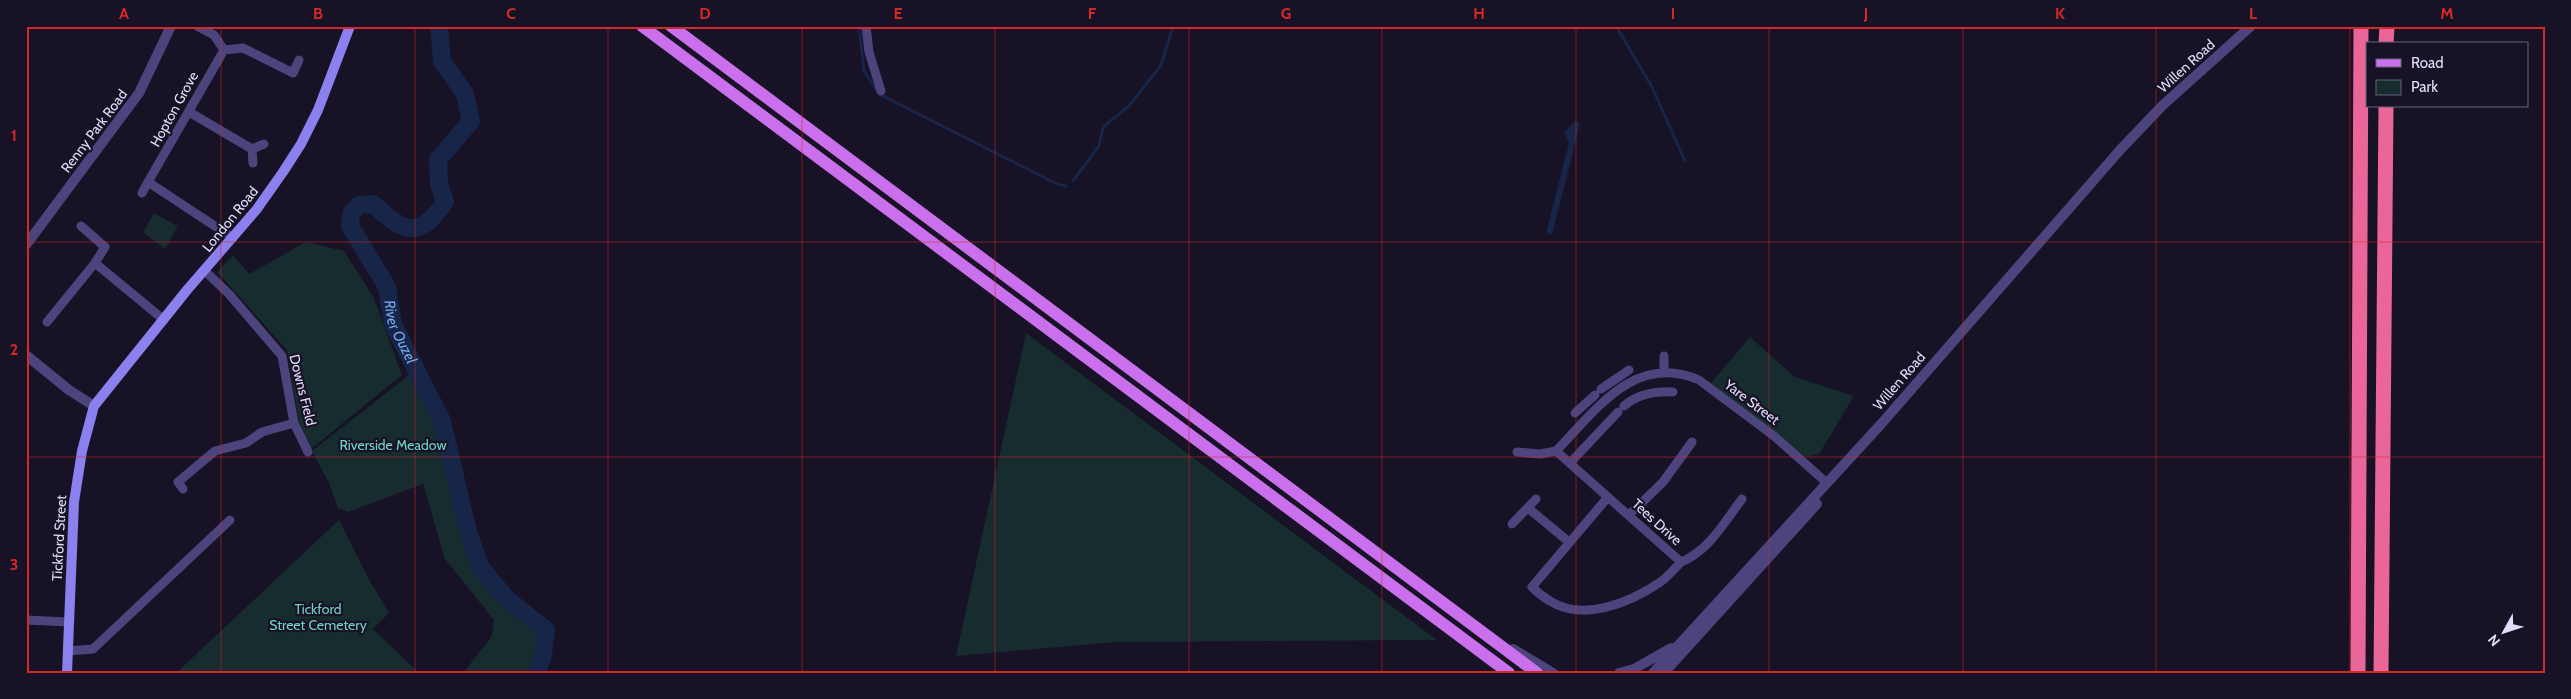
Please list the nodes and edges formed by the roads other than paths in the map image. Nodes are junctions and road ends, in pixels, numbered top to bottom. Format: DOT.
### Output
graph roads {
  1 [pos="171,26"];
  2 [pos="197,26"];
  3 [pos="350,26"];
  4 [pos="642,26"];
  5 [pos="672,26"];
  6 [pos="866,26"];
  7 [pos="2251,26"];
  8 [pos="2361,26"];
  9 [pos="2387,26"];
  10 [pos="2386,42"];
  11 [pos="224,50"];
  12 [pos="299,60"];
  13 [pos="881,91"];
  14 [pos="2163,105"];
  15 [pos="2386,108"];
  16 [pos="188,112"];
  17 [pos="264,144"];
  18 [pos="252,149"];
  19 [pos="253,163"];
  20 [pos="148,182"];
  21 [pos="142,193"];
  22 [pos="81,226"];
  23 [pos="233,238"];
  24 [pos="26,245"];
  25 [pos="95,263"];
  26 [pos="205,272"];
  27 [pos="164,320"];
  28 [pos="47,322"];
  29 [pos="26,355"];
  30 [pos="1664,356"];
  31 [pos="1629,370"];
  32 [pos="1664,372"];
  33 [pos="1648,375"];
  34 [pos="1617,383"];
  35 [pos="1674,392"];
  36 [pos="1651,393"];
  37 [pos="1585,403"];
  38 [pos="94,406"];
  39 [pos="1595,412"];
  40 [pos="1575,413"];
  41 [pos="294,423"];
  42 [pos="1692,442"];
  43 [pos="1556,451"];
  44 [pos="308,452"];
  45 [pos="1517,452"];
  46 [pos="1570,463"];
  47 [pos="1827,483"];
  48 [pos="184,489"];
  49 [pos="1608,496"];
  50 [pos="1536,499"];
  51 [pos="1742,499"];
  52 [pos="1528,508"];
  53 [pos="1629,515"];
  54 [pos="230,520"];
  55 [pos="1512,524"];
  56 [pos="1569,542"];
  57 [pos="1681,562"];
  58 [pos="26,620"];
  59 [pos="68,622"];
  60 [pos="1485,634"];
  61 [pos="1682,640"];
  62 [pos="68,651"];
  63 [pos="67,673"];
  64 [pos="1509,673"];
  65 [pos="1537,673"];
  66 [pos="1552,673"];
  67 [pos="1619,673"];
  68 [pos="1653,673"];
  69 [pos="1664,673"];
  70 [pos="2358,673"];
  71 [pos="2381,673"];
  1 -- 24 [label="street, Renny Park Road"];
  2 -- 11 [label="street"];
  3 -- 23 [label="main road, London Road"];
  4 -- 64 [label="main road"];
  5 -- 60 [label="main road"];
  6 -- 13 [label="street"];
  7 -- 14 [label="street, Willen Road"];
  8 -- 70 [label="highway"];
  9 -- 10 [label="highway"];
  11 -- 12 [label="street"];
  11 -- 16 [label="street, Hopton Grove"];
  14 -- 47 [label="street, Willen Road"];
  14 -- 69 [label="street, Willen Road"];
  15 -- 71 [label="highway"];
  16 -- 18 [label="street"];
  16 -- 20 [label="street, Hopton Grove"];
  17 -- 18 [label="street"];
  18 -- 19 [label="street"];
  20 -- 21 [label="street, Hopton Grove"];
  20 -- 23 [label="street"];
  22 -- 25 [label="street"];
  23 -- 26 [label="main road, London Road"];
  25 -- 27 [label="street"];
  25 -- 28 [label="street"];
  26 -- 27 [label="main road, London Road"];
  26 -- 41 [label="street, Downs Field"];
  27 -- 38 [label="main road, London Road"];
  29 -- 38 [label="street"];
  30 -- 32 [label="street"];
  31 -- 34 [label="street, Yare Street"];
  32 -- 33 [label="street, Yare Street"];
  32 -- 47 [label="street, Yare Street"];
  33 -- 34 [label="street, Yare Street"];
  33 -- 36 [label="street"];
  34 -- 37 [label="street, Yare Street"];
  34 -- 39 [label="street, Yare Street"];
  35 -- 36 [label="street"];
  36 -- 46 [label="street"];
  37 -- 39 [label="street"];
  37 -- 40 [label="street, Yare Street"];
  38 -- 59 [label="main road, Tickford Street"];
  39 -- 43 [label="street, Yare Street"];
  41 -- 44 [label="street, Downs Field"];
  41 -- 48 [label="street"];
  42 -- 53 [label="street"];
  43 -- 45 [label="street"];
  43 -- 46 [label="street, Tees Drive"];
  46 -- 49 [label="street, Tees Drive"];
  47 -- 61 [label="street, Willen Road"];
  49 -- 53 [label="street, Tees Drive"];
  49 -- 56 [label="street"];
  50 -- 52 [label="street"];
  51 -- 57 [label="street, Tees Drive"];
  52 -- 55 [label="street"];
  52 -- 56 [label="street"];
  53 -- 57 [label="street, Tees Drive"];
  54 -- 62 [label="street"];
  56 -- 57 [label="street"];
  58 -- 59 [label="street"];
  59 -- 62 [label="main road, Tickford Street"];
  60 -- 65 [label="main road"];
  60 -- 66 [label="street"];
  61 -- 67 [label="street"];
  61 -- 68 [label="street, Willen Road"];
  62 -- 63 [label="main road, Tickford Street"];
}
